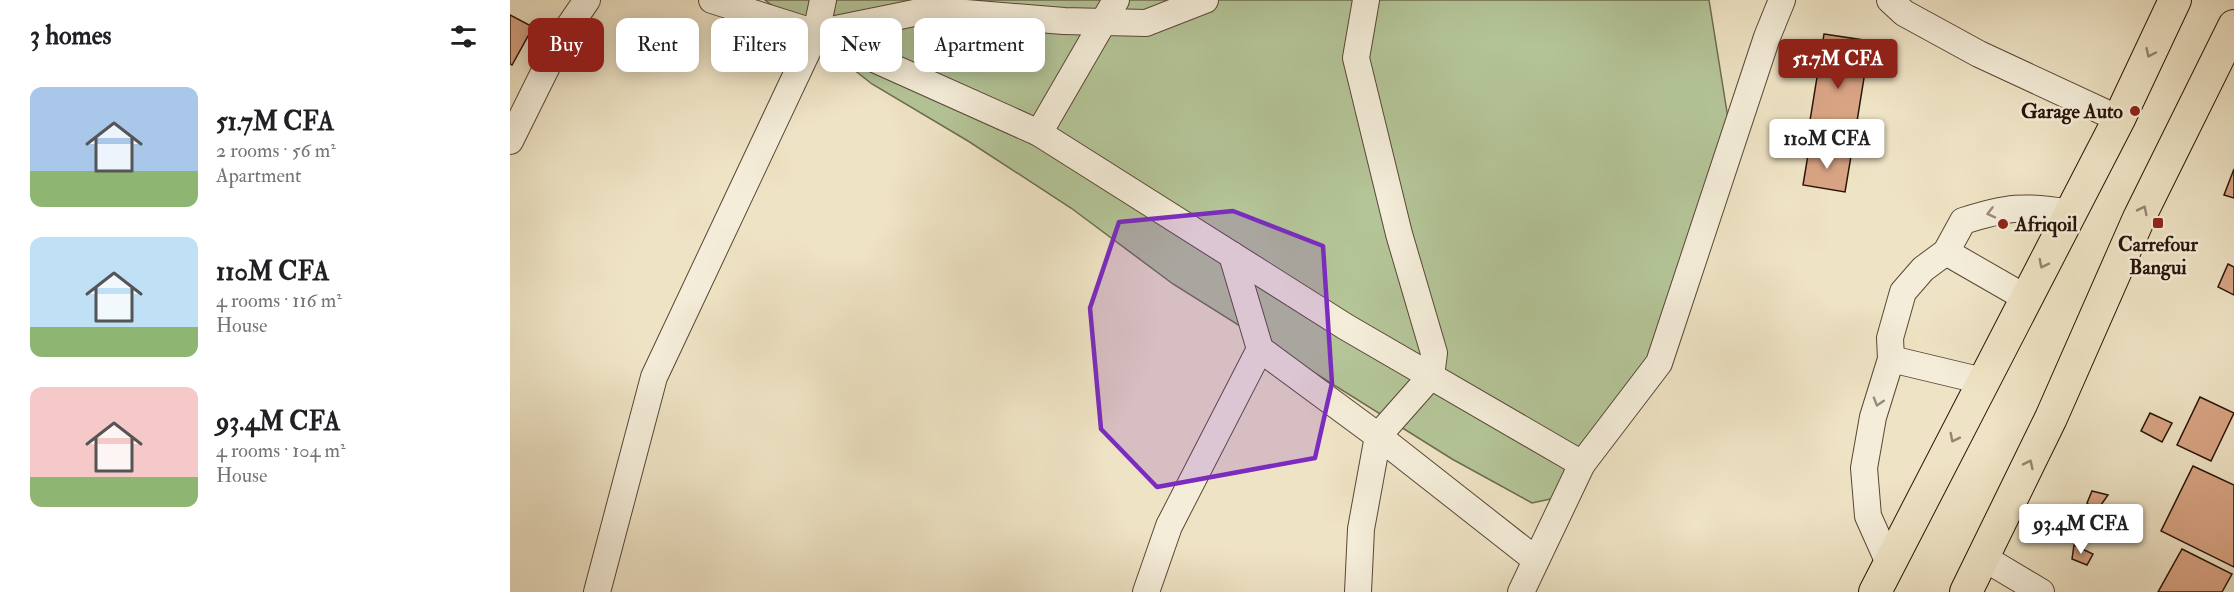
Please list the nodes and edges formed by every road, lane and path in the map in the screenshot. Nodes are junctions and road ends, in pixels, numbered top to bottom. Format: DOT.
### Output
graph roads {
  1 [pos="587,0"];
  2 [pos="712,0"];
  3 [pos="823,0"];
  4 [pos="1205,0"];
  5 [pos="1366,0"];
  6 [pos="1782,0"];
  7 [pos="1890,0"];
  8 [pos="2175,0"];
  9 [pos="1111,11"];
  10 [pos="2234,26"];
  11 [pos="816,33"];
  12 [pos="2119,119"];
  13 [pos="1039,133"];
  14 [pos="510,141"];
  15 [pos="2070,213"];
  16 [pos="1946,252"];
  17 [pos="1232,255"];
  18 [pos="2026,298"];
  19 [pos="1260,349"];
  20 [pos="1891,359"];
  21 [pos="1431,376"];
  22 [pos="1983,381"];
  23 [pos="1378,436"];
  24 [pos="1582,464"];
  25 [pos="1984,558"];
  26 [pos="1536,560"];
  27 [pos="1889,563"];
  28 [pos="597,592"];
  29 [pos="1146,592"];
  30 [pos="1358,592"];
  31 [pos="1521,592"];
  32 [pos="1875,592"];
  33 [pos="1966,592"];
  34 [pos="2041,592"];
  1 -- 14 [label="street"];
  2 -- 11 [label="street"];
  3 -- 11 [label="street"];
  4 -- 9 [label="street"];
  5 -- 21 [label="street"];
  6 -- 24 [label="street"];
  7 -- 12 [label="street"];
  8 -- 12 [label="main road, one-way"];
  9 -- 11 [label="street"];
  9 -- 13 [label="street"];
  25 -- 10 [label="main road, one-way"];
  11 -- 13 [label="street"];
  11 -- 28 [label="street"];
  12 -- 15 [label="main road"];
  13 -- 17 [label="street"];
  15 -- 16 [label="street, one-way"];
  15 -- 18 [label="main road, one-way"];
  16 -- 18 [label="street"];
  16 -- 20 [label="street"];
  17 -- 19 [label="street"];
  17 -- 21 [label="street"];
  18 -- 22 [label="main road"];
  19 -- 23 [label="street"];
  19 -- 29 [label="street"];
  20 -- 22 [label="street"];
  20 -- 27 [label="street, one-way"];
  21 -- 23 [label="street"];
  21 -- 24 [label="street"];
  22 -- 27 [label="main road, one-way"];
  23 -- 26 [label="street"];
  23 -- 30 [label="street"];
  24 -- 26 [label="street"];
  25 -- 33 [label="main road"];
  25 -- 34 [label="street"];
  26 -- 31 [label="street"];
  27 -- 32 [label="main road"];
}
